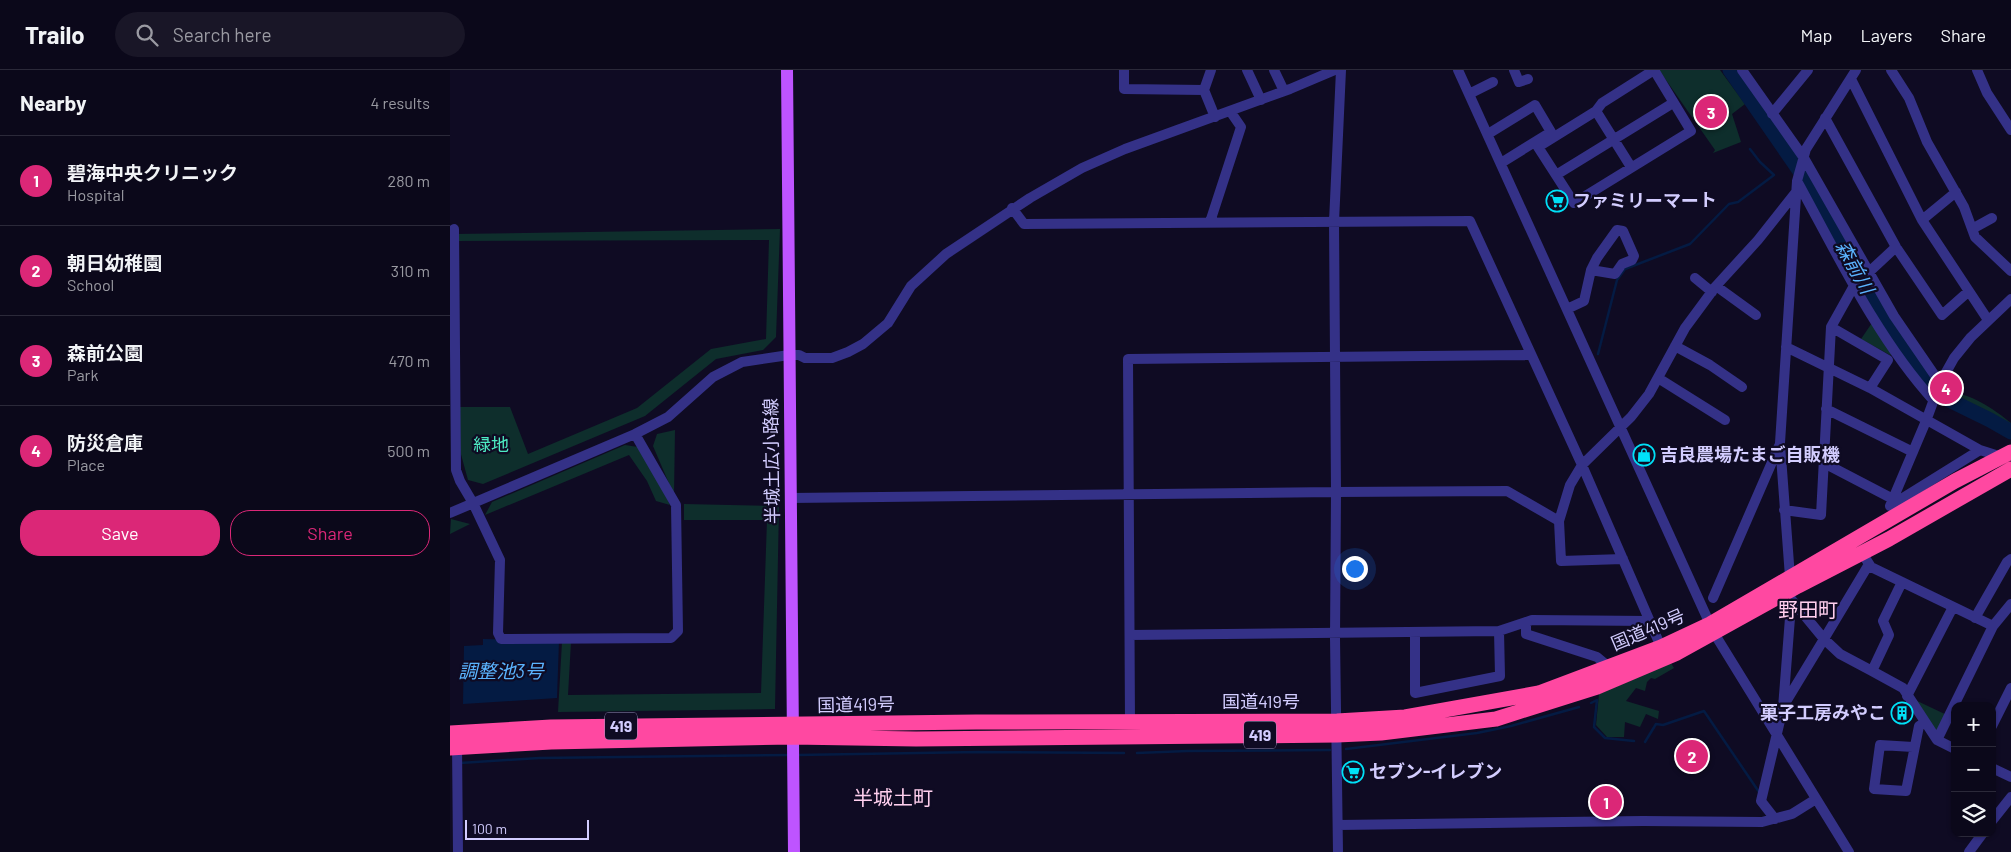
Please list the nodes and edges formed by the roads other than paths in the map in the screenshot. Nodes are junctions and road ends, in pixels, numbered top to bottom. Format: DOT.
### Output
graph roads {
  1 [pos="787,70"];
  2 [pos="1124,70"];
  3 [pos="1211,70"];
  4 [pos="1247,70"];
  5 [pos="1274,70"];
  6 [pos="1335,70"];
  7 [pos="1341,70"];
  8 [pos="1458,70"];
  9 [pos="1514,70"];
  10 [pos="1742,70"];
  11 [pos="1794,70"];
  12 [pos="1808,70"];
  13 [pos="1891,70"];
  14 [pos="1981,71"];
  15 [pos="1655,72"];
  16 [pos="1854,74"];
  17 [pos="1528,79"];
  18 [pos="1801,79"];
  19 [pos="1494,82"];
  20 [pos="1204,90"];
  21 [pos="1284,91"];
  22 [pos="1469,94"];
  23 [pos="1261,100"];
  24 [pos="1674,103"];
  25 [pos="1230,111"];
  26 [pos="1597,112"];
  27 [pos="1772,114"];
  28 [pos="1215,117"];
  29 [pos="1825,118"];
  30 [pos="2011,130"];
  31 [pos="1488,134"];
  32 [pos="1614,139"];
  33 [pos="1804,158"];
  34 [pos="1501,163"];
  35 [pos="1632,167"];
  36 [pos="1556,175"];
  37 [pos="1797,187"];
  38 [pos="1956,192"];
  39 [pos="1012,208"];
  40 [pos="1992,218"];
  41 [pos="1922,220"];
  42 [pos="1210,222"];
  43 [pos="1334,222"];
  44 [pos="454,229"];
  45 [pos="1972,229"];
  46 [pos="1896,247"];
  47 [pos="1591,270"];
  48 [pos="2011,271"];
  49 [pos="1868,273"];
  50 [pos="1695,278"];
  51 [pos="1855,284"];
  52 [pos="1714,289"];
  53 [pos="1969,291"];
  54 [pos="2011,299"];
  55 [pos="1567,309"];
  56 [pos="1756,315"];
  57 [pos="1988,320"];
  58 [pos="1831,327"];
  59 [pos="1675,346"];
  60 [pos="1786,347"];
  61 [pos="789,355"];
  62 [pos="1531,355"];
  63 [pos="1335,357"];
  64 [pos="1828,367"];
  65 [pos="1658,378"];
  66 [pos="1940,383"];
  67 [pos="1742,387"];
  68 [pos="1870,388"];
  69 [pos="1934,401"];
  70 [pos="1826,409"];
  71 [pos="1725,420"];
  72 [pos="1926,421"];
  73 [pos="1620,427"];
  74 [pos="635,434"];
  75 [pos="1780,443"];
  76 [pos="1980,450"];
  77 [pos="1913,452"];
  78 [pos="2008,459"];
  79 [pos="1824,463"];
  80 [pos="1582,465"];
  81 [pos="1336,492"];
  82 [pos="1128,494"];
  83 [pos="790,498"];
  84 [pos="1893,499"];
  85 [pos="473,502"];
  86 [pos="1784,510"];
  87 [pos="450,513"];
  88 [pos="1559,521"];
  89 [pos="1865,558"];
  90 [pos="2011,559"];
  91 [pos="1623,560"];
  92 [pos="1902,582"];
  93 [pos="1790,589"];
  94 [pos="1713,598"];
  95 [pos="1953,607"];
  96 [pos="2009,610"];
  97 [pos="1976,618"];
  98 [pos="1649,621"];
  99 [pos="1526,622"];
  100 [pos="1993,626"];
  101 [pos="1712,629"];
  102 [pos="1499,631"];
  103 [pos="1415,632"];
  104 [pos="1336,634"];
  105 [pos="1130,635"];
  106 [pos="1824,639"];
  107 [pos="1661,647"];
  108 [pos="1610,666"];
  109 [pos="1872,671"];
  110 [pos="2011,688"];
  111 [pos="1908,696"];
  112 [pos="1783,708"];
  113 [pos="1996,718"];
  114 [pos="1130,722"];
  115 [pos="1926,723"];
  116 [pos="1337,728"];
  117 [pos="1776,734"];
  118 [pos="454,740"];
  119 [pos="1937,740"];
  120 [pos="792,743"];
  121 [pos="1913,747"];
  122 [pos="1951,747"];
  123 [pos="1996,770"];
  124 [pos="2011,777"];
  125 [pos="2011,796"];
  126 [pos="1816,799"];
  127 [pos="1996,816"];
  128 [pos="1776,820"];
  129 [pos="1338,825"];
  130 [pos="1980,837"];
  131 [pos="458,852"];
  132 [pos="794,852"];
  133 [pos="1338,852"];
  134 [pos="1849,852"];
  135 [pos="1969,852"];
  1 -- 61 [label="main road, 半城土広小路線"];
  2 -- 20 [label="street"];
  3 -- 20 [label="street"];
  4 -- 23 [label="street"];
  5 -- 21 [label="street"];
  6 -- 21 [label="street"];
  7 -- 43 [label="street"];
  8 -- 22 [label="street"];
  9 -- 17 [label="street"];
  10 -- 27 [label="street"];
  11 -- 18 [label="street"];
  12 -- 18 [label="street"];
  13 -- 38 [label="street"];
  14 -- 30 [label="street"];
  15 -- 24 [label="street"];
  15 -- 26 [label="street"];
  16 -- 29 [label="street"];
  16 -- 41 [label="street"];
  18 -- 27 [label="street"];
  19 -- 22 [label="street"];
  20 -- 28 [label="street"];
  21 -- 23 [label="street"];
  22 -- 31 [label="street"];
  23 -- 25 [label="street"];
  24 -- 32 [label="street"];
  24 -- 35 [label="street"];
  25 -- 28 [label="street"];
  25 -- 42 [label="street"];
  26 -- 32 [label="street"];
  26 -- 36 [label="street"];
  27 -- 33 [label="street"];
  28 -- 39 [label="street"];
  29 -- 33 [label="street"];
  29 -- 46 [label="street"];
  31 -- 34 [label="street"];
  31 -- 34 [label="street"];
  32 -- 35 [label="street"];
  32 -- 36 [label="street"];
  33 -- 37 [label="street"];
  33 -- 49 [label="street"];
  34 -- 55 [label="street"];
  35 -- 36 [label="street"];
  37 -- 51 [label="street"];
  37 -- 52 [label="street"];
  37 -- 60 [label="street"];
  38 -- 41 [label="street"];
  38 -- 45 [label="street"];
  39 -- 42 [label="street"];
  39 -- 61 [label="street"];
  40 -- 45 [label="street"];
  41 -- 53 [label="street"];
  42 -- 43 [label="street"];
  43 -- 62 [label="street"];
  43 -- 63 [label="street"];
  44 -- 85 [label="street"];
  45 -- 48 [label="street"];
  46 -- 49 [label="street"];
  46 -- 53 [label="street"];
  47 -- 47 [label="street"];
  47 -- 55 [label="street"];
  49 -- 66 [label="street"];
  50 -- 52 [label="street"];
  51 -- 58 [label="street"];
  51 -- 69 [label="street"];
  52 -- 56 [label="street"];
  52 -- 59 [label="street"];
  53 -- 57 [label="street"];
  54 -- 57 [label="street"];
  55 -- 73 [label="street"];
  57 -- 66 [label="street"];
  58 -- 64 [label="street"];
  58 -- 68 [label="street"];
  59 -- 65 [label="street"];
  59 -- 67 [label="street"];
  60 -- 64 [label="street"];
  60 -- 75 [label="street"];
  61 -- 74 [label="street"];
  61 -- 83 [label="main road, 半城土広小路線"];
  62 -- 63 [label="street"];
  62 -- 80 [label="street"];
  63 -- 81 [label="street"];
  63 -- 82 [label="street"];
  64 -- 68 [label="street"];
  64 -- 70 [label="street"];
  65 -- 71 [label="street"];
  65 -- 73 [label="street"];
  66 -- 69 [label="street"];
  68 -- 72 [label="street"];
  69 -- 72 [label="street"];
  70 -- 77 [label="street"];
  70 -- 79 [label="street"];
  72 -- 76 [label="street"];
  72 -- 77 [label="street"];
  73 -- 80 [label="street"];
  73 -- 101 [label="street"];
  74 -- 85 [label="street"];
  74 -- 85 [label="street"];
  75 -- 86 [label="street"];
  75 -- 94 [label="street"];
  76 -- 78 [label="street"];
  76 -- 84 [label="street"];
  77 -- 84 [label="street"];
  78 -- 89 [label="highway, 国道419号 / 419"];
  78 -- 93 [label="highway, 国道419号 / 419"];
  79 -- 84 [label="street"];
  79 -- 86 [label="street"];
  80 -- 88 [label="street"];
  80 -- 91 [label="street"];
  81 -- 82 [label="street"];
  81 -- 88 [label="street"];
  81 -- 104 [label="street"];
  82 -- 83 [label="street"];
  82 -- 105 [label="street"];
  83 -- 120 [label="main road, 半城土広小路線"];
  85 -- 87 [label="street"];
  86 -- 93 [label="street"];
  88 -- 91 [label="street"];
  89 -- 92 [label="street"];
  89 -- 93 [label="highway, 国道419号 / 419"];
  89 -- 106 [label="street"];
  90 -- 97 [label="street"];
  91 -- 98 [label="street"];
  92 -- 95 [label="street"];
  92 -- 109 [label="street"];
  93 -- 101 [label="highway, 国道419号 / 419"];
  93 -- 106 [label="street"];
  93 -- 112 [label="street"];
  95 -- 97 [label="street"];
  95 -- 111 [label="street"];
  96 -- 100 [label="street"];
  97 -- 100 [label="street"];
  98 -- 99 [label="street"];
  98 -- 107 [label="street"];
  99 -- 102 [label="street"];
  99 -- 108 [label="street"];
  100 -- 119 [label="street"];
  101 -- 107 [label="highway, 国道419号 / 419"];
  101 -- 116 [label="highway, 国道419号 / 419"];
  101 -- 117 [label="street"];
  102 -- 103 [label="street"];
  102 -- 103 [label="street"];
  103 -- 104 [label="street"];
  104 -- 105 [label="street"];
  104 -- 116 [label="street"];
  105 -- 114 [label="street"];
  106 -- 109 [label="street"];
  106 -- 112 [label="street"];
  107 -- 108 [label="highway, 国道419号 / 419"];
  108 -- 116 [label="highway, 国道419号 / 419"];
  109 -- 111 [label="street"];
  110 -- 113 [label="street"];
  111 -- 115 [label="street"];
  112 -- 117 [label="street"];
  114 -- 116 [label="highway, 国道419号 / 419"];
  114 -- 120 [label="highway, 国道419号 / 419"];
  115 -- 119 [label="street"];
  115 -- 121 [label="street"];
  116 -- 120 [label="highway, 国道419号 / 419"];
  116 -- 129 [label="street"];
  117 -- 126 [label="street"];
  117 -- 128 [label="street"];
  118 -- 120 [label="highway, 国道419号 / 419"];
  118 -- 131 [label="street"];
  119 -- 122 [label="street"];
  120 -- 132 [label="main road, 半城土広小路線"];
  121 -- 121 [label="street"];
  123 -- 124 [label="street"];
  125 -- 127 [label="street"];
  126 -- 128 [label="street"];
  126 -- 134 [label="street"];
  128 -- 129 [label="street"];
  129 -- 133 [label="street"];
  130 -- 135 [label="street"];
}
